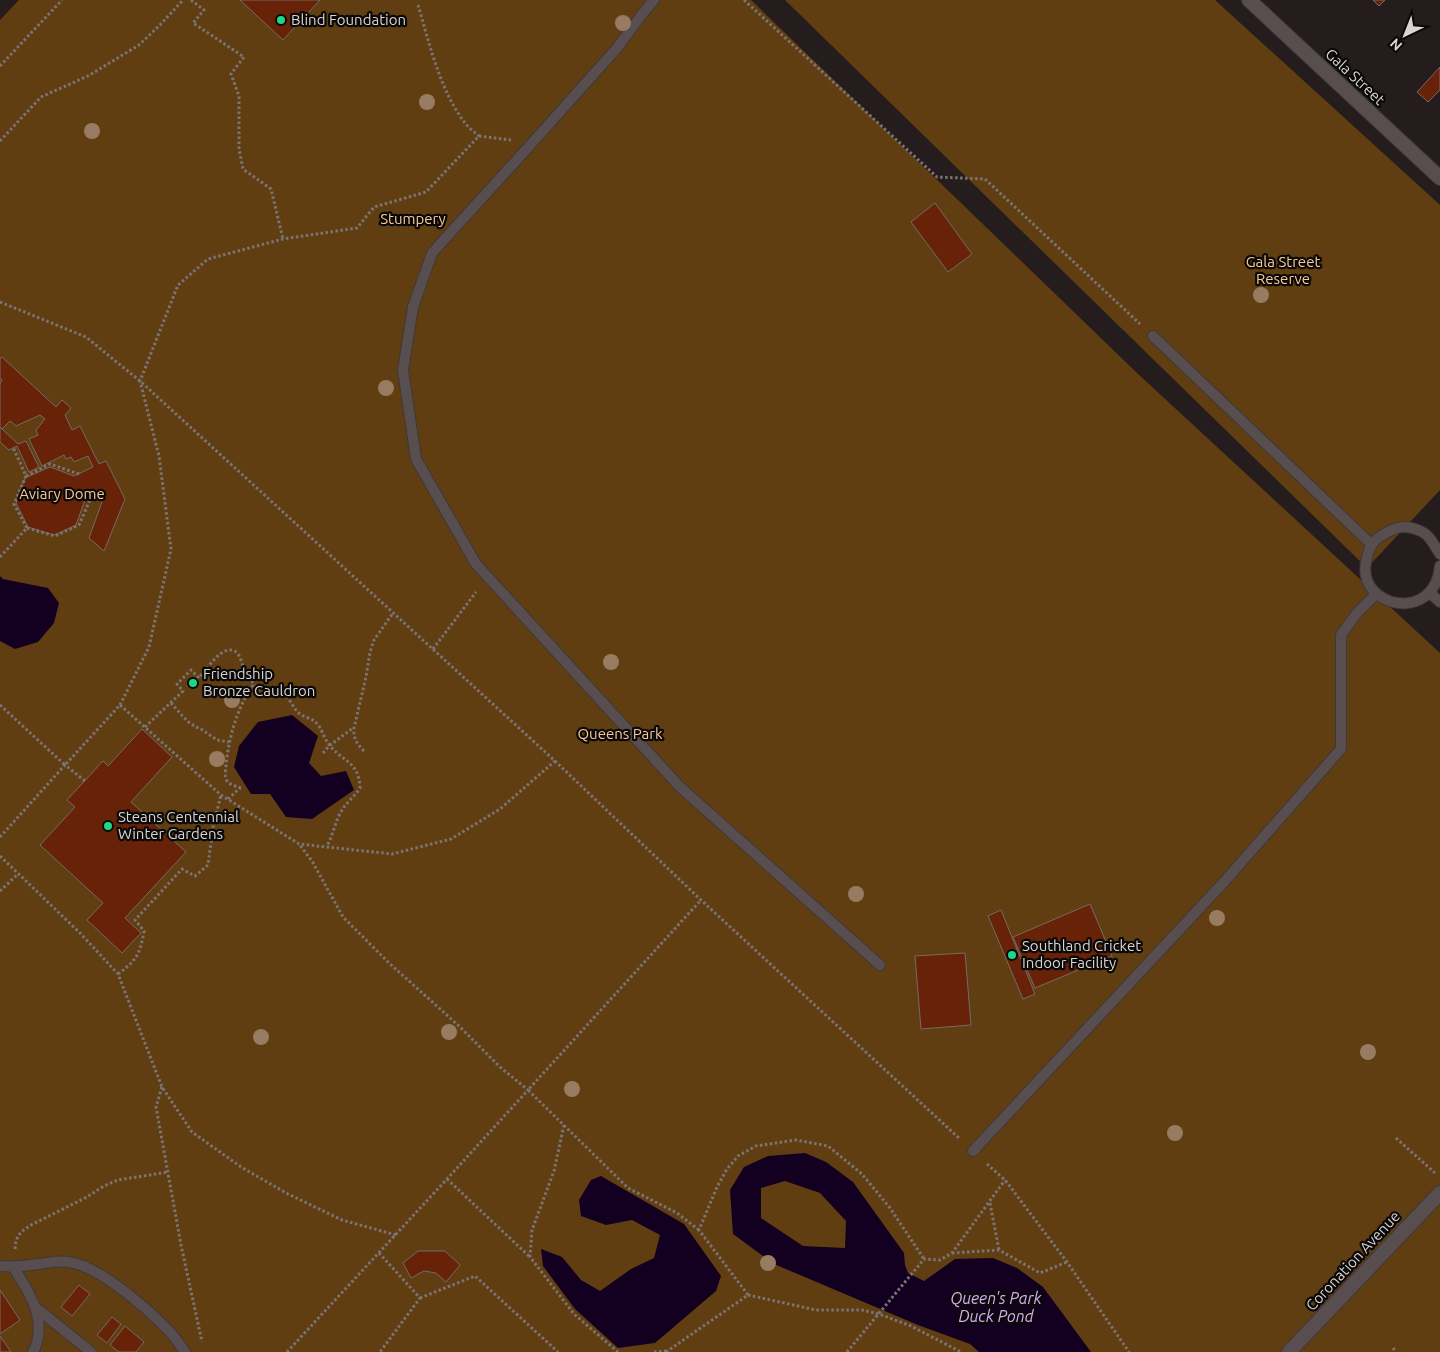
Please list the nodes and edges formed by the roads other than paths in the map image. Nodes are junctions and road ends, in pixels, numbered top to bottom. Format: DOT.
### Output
graph roads {
  1 [pos="654,0"];
  2 [pos="1249,0"];
  3 [pos="1440,178"];
  4 [pos="1153,336"];
  5 [pos="1372,544"];
  6 [pos="1440,554"];
  7 [pos="1440,566"];
  8 [pos="1430,593"];
  9 [pos="1376,594"];
  10 [pos="1440,602"];
  11 [pos="880,965"];
  12 [pos="972,1151"];
  13 [pos="1440,1193"];
  14 [pos="0,1266"];
  15 [pos="13,1267"];
  16 [pos="35,1307"];
  17 [pos="33,1352"];
  18 [pos="91,1352"];
  19 [pos="185,1352"];
  20 [pos="1289,1352"];
  1 -- 11 [label="lane"];
  2 -- 3 [label="main road, Gala Street"];
  4 -- 5 [label="lane"];
  5 -- 6 [label="lane"];
  5 -- 9 [label="lane"];
  7 -- 8 [label="lane"];
  8 -- 9 [label="lane"];
  8 -- 10 [label="lane"];
  9 -- 12 [label="lane"];
  13 -- 20 [label="main road, Coronation Avenue"];
  14 -- 15 [label="lane"];
  15 -- 16 [label="lane"];
  15 -- 19 [label="lane"];
  16 -- 17 [label="lane"];
  16 -- 18 [label="lane"];
}
